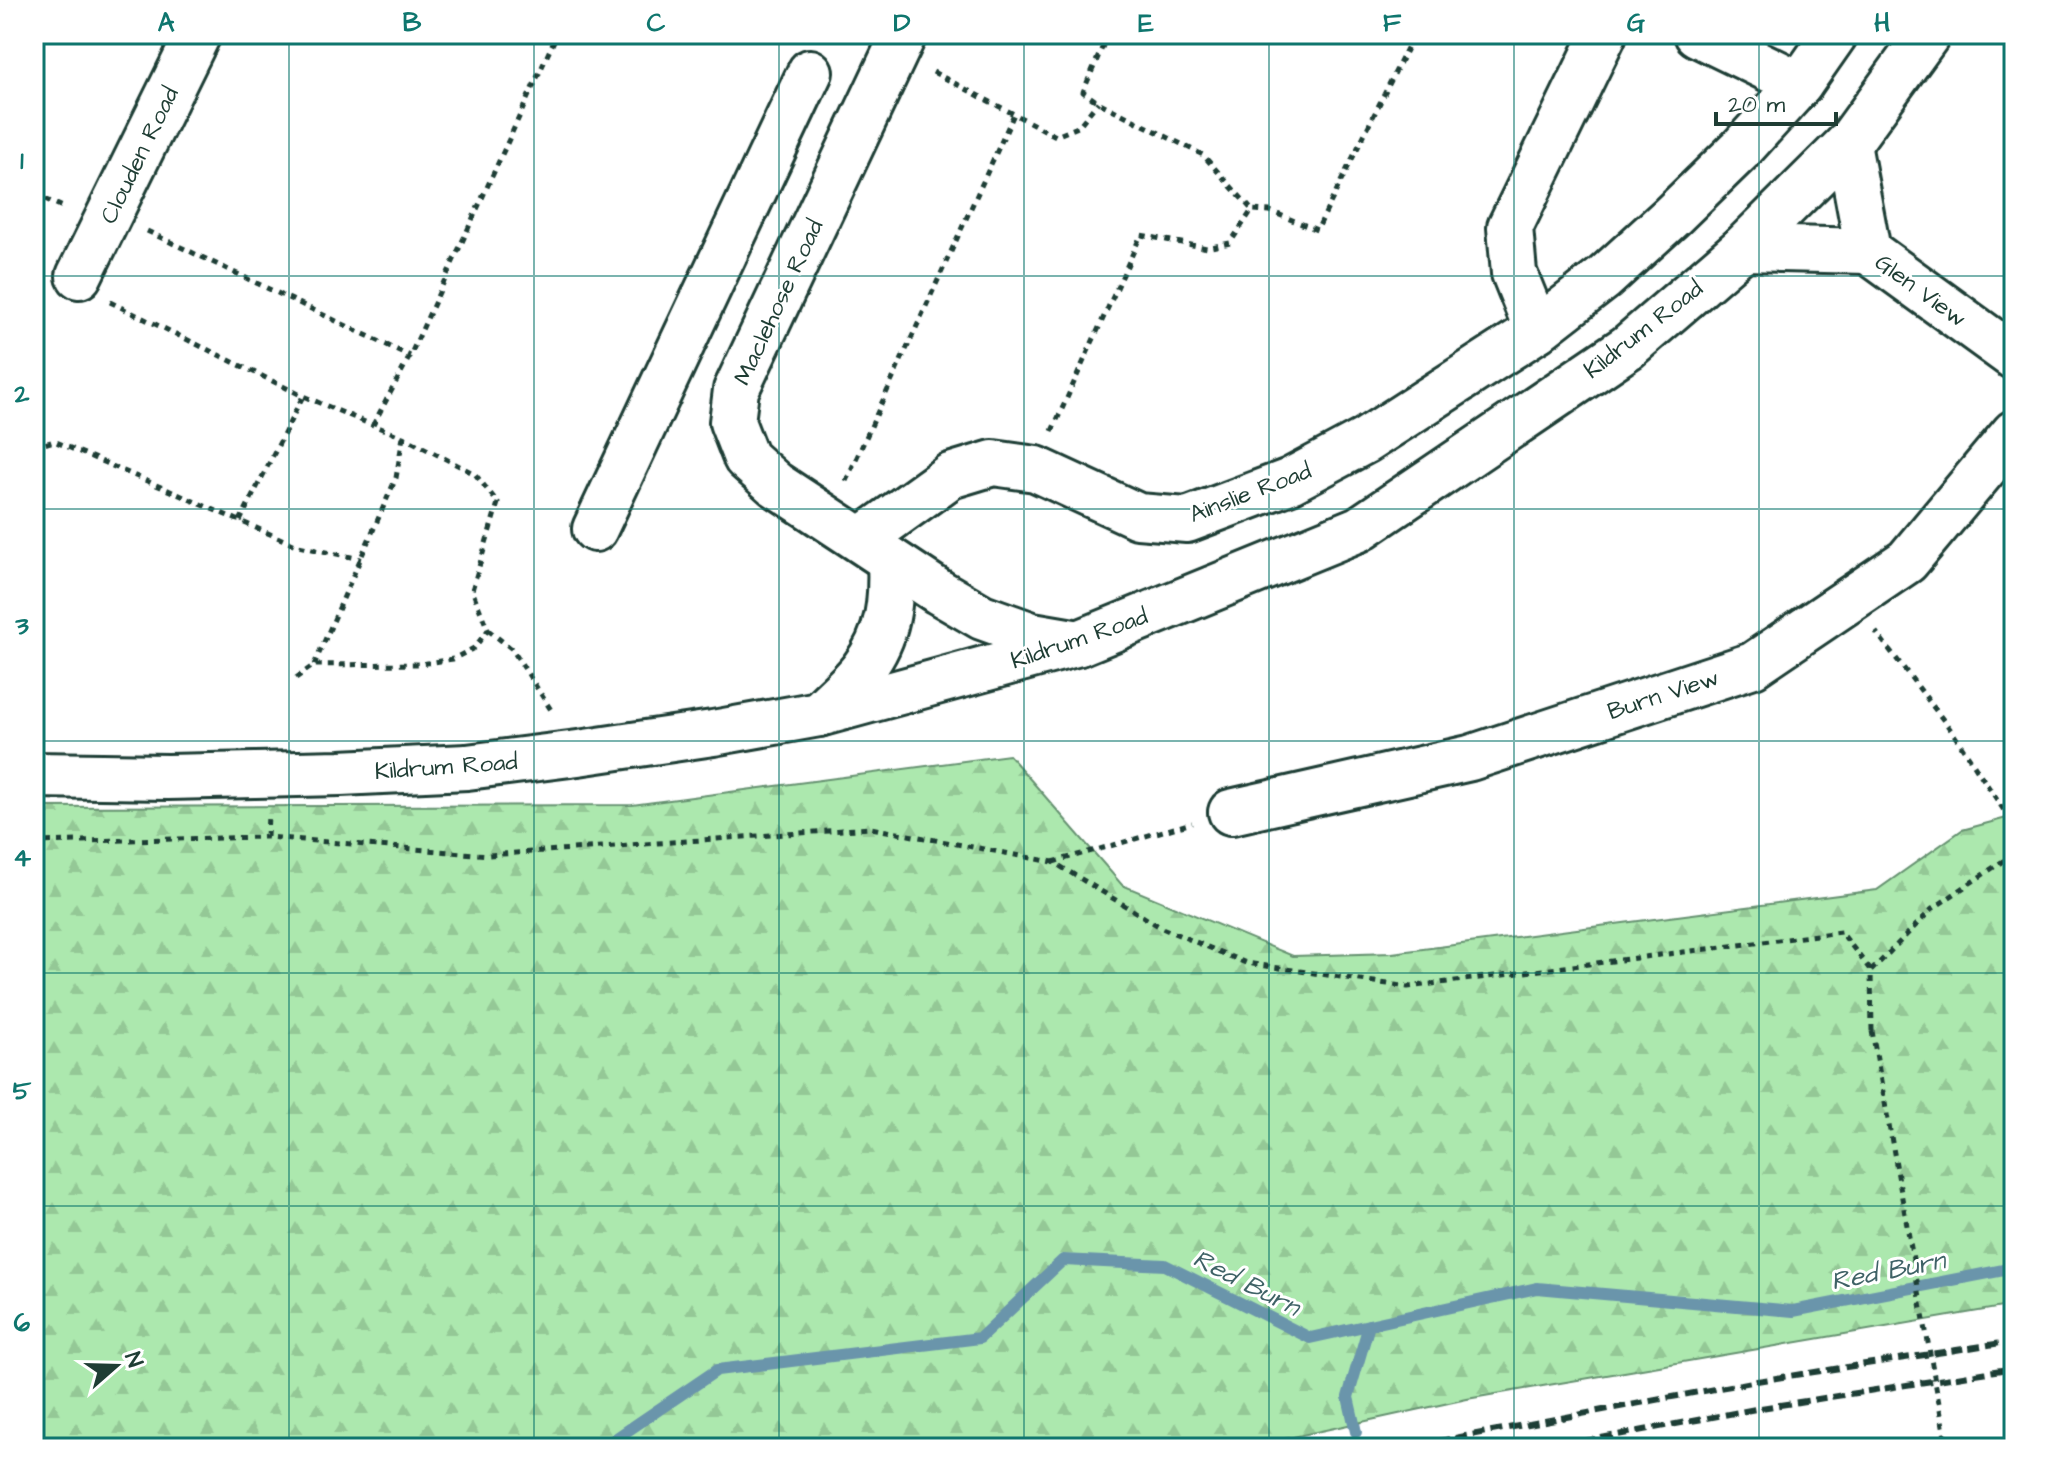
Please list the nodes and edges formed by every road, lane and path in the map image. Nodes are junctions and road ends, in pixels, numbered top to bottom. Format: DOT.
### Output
graph roads {
  1 [pos="198,34"];
  2 [pos="557,34"];
  3 [pos="1108,34"];
  4 [pos="1414,34"];
  5 [pos="1604,34"];
  6 [pos="1697,34"];
  7 [pos="1835,34"];
  8 [pos="1928,34"];
  9 [pos="900,43"];
  10 [pos="810,72"];
  11 [pos="1800,84"];
  12 [pos="1098,102"];
  13 [pos="1014,114"];
  14 [pos="1848,144"];
  15 [pos="1252,210"];
  16 [pos="110,214"];
  17 [pos="1743,248"];
  18 [pos="1868,251"];
  19 [pos="725,252"];
  20 [pos="79,276"];
  21 [pos="789,278"];
  22 [pos="1537,330"];
  23 [pos="410,356"];
  24 [pos="2014,357"];
  25 [pos="303,396"];
  26 [pos="373,425"];
  27 [pos="2014,433"];
  28 [pos="403,437"];
  29 [pos="34,447"];
  30 [pos="1036,469"];
  31 [pos="240,521"];
  32 [pos="595,529"];
  33 [pos="860,540"];
  34 [pos="361,559"];
  35 [pos="1851,599"];
  36 [pos="488,630"];
  37 [pos="1079,643"];
  38 [pos="314,665"];
  39 [pos="296,678"];
  40 [pos="819,714"];
  41 [pos="578,753"];
  42 [pos="34,775"];
  43 [pos="1231,812"];
  44 [pos="34,842"];
  45 [pos="1053,862"];
  46 [pos="1871,971"];
  47 [pos="1947,1448"];
  1 -- 16 [label="street, Clouden Road"];
  2 -- 23 [label="path"];
  3 -- 12 [label="path"];
  4 -- 15 [label="path"];
  5 -- 22 [label="street"];
  6 -- 11 [label="street"];
  7 -- 11 [label="street, Ainslie Road"];
  8 -- 14 [label="street, Kildrum Road"];
  9 -- 13 [label="path"];
  9 -- 21 [label="street, Maclehose Road"];
  10 -- 19 [label="street"];
  11 -- 22 [label="street, Ainslie Road"];
  12 -- 13 [label="path"];
  12 -- 15 [label="path"];
  13 -- 33 [label="path"];
  14 -- 17 [label="street, Kildrum Road"];
  14 -- 18 [label="street, Glen View"];
  15 -- 30 [label="path"];
  16 -- 20 [label="street, Clouden Road"];
  16 -- 23 [label="path"];
  17 -- 18 [label="street, Glen View"];
  17 -- 37 [label="street, Kildrum Road"];
  18 -- 24 [label="street, Glen View"];
  19 -- 21 [label="street"];
  19 -- 32 [label="street"];
  20 -- 25 [label="path"];
  21 -- 33 [label="street, Maclehose Road"];
  22 -- 30 [label="street, Ainslie Road"];
  23 -- 26 [label="path"];
  25 -- 26 [label="path"];
  25 -- 31 [label="path"];
  26 -- 28 [label="path"];
  27 -- 35 [label="street, Burn View"];
  28 -- 34 [label="path"];
  28 -- 36 [label="path"];
  29 -- 31 [label="path"];
  30 -- 33 [label="street, Ainslie Road"];
  31 -- 34 [label="path"];
  33 -- 37 [label="street, Maclehose Road"];
  33 -- 40 [label="street"];
  34 -- 38 [label="path"];
  35 -- 43 [label="street, Burn View"];
  35 -- 46 [label="path"];
  36 -- 38 [label="path"];
  36 -- 41 [label="path"];
  37 -- 40 [label="street, Kildrum Road"];
  38 -- 39 [label="path"];
  40 -- 41 [label="street, Kildrum Road"];
  41 -- 42 [label="street, Kildrum Road"];
  43 -- 45 [label="path"];
  44 -- 45 [label="path"];
  45 -- 46 [label="path"];
  46 -- 47 [label="path, bridge"];
}
